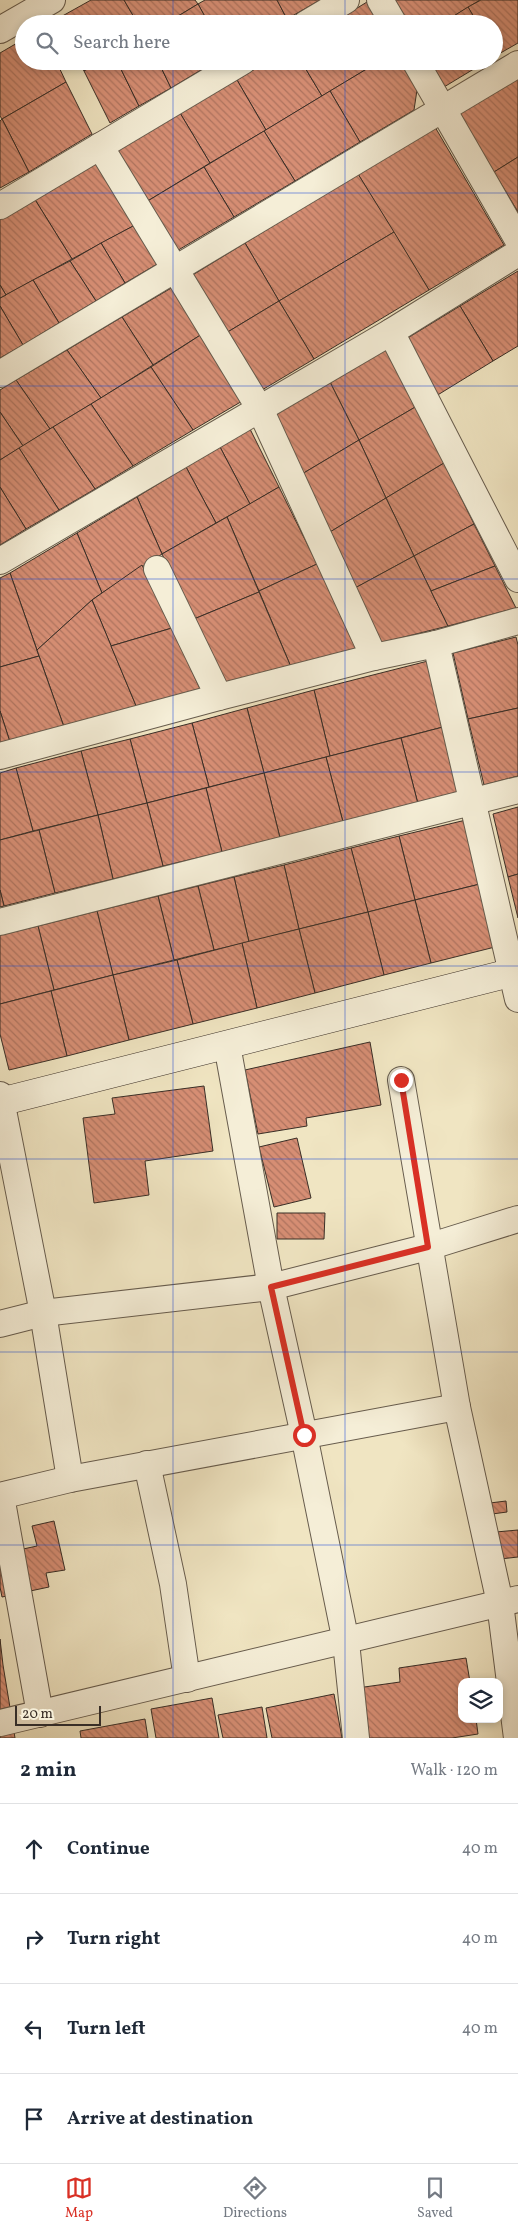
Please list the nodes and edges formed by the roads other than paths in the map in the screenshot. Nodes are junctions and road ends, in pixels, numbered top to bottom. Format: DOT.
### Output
graph roads {
  1 [pos="52,0"];
  2 [pos="346,0"];
  3 [pos="380,0"];
  4 [pos="26,15"];
  5 [pos="321,15"];
  6 [pos="389,15"];
  7 [pos="15,21"];
  8 [pos="0,30"];
  9 [pos="518,64"];
  10 [pos="228,70"];
  11 [pos="420,70"];
  12 [pos="442,109"];
  13 [pos="100,146"];
  14 [pos="0,206"];
  15 [pos="518,240"];
  16 [pos="518,253"];
  17 [pos="174,270"];
  18 [pos="390,332"];
  19 [pos="0,374"];
  20 [pos="260,409"];
  21 [pos="0,562"];
  22 [pos="157,569"];
  23 [pos="518,579"];
  24 [pos="518,621"];
  25 [pos="436,644"];
  26 [pos="374,657"];
  27 [pos="219,697"];
  28 [pos="0,756"];
  29 [pos="518,790"];
  30 [pos="473,802"];
  31 [pos="0,922"];
  32 [pos="516,981"];
  33 [pos="227,1045"];
  34 [pos="401,1080"];
  35 [pos="0,1100"];
  36 [pos="518,1219"];
  37 [pos="428,1247"];
  38 [pos="271,1287"];
  39 [pos="43,1313"];
  40 [pos="0,1324"];
  41 [pos="457,1407"];
  42 [pos="304,1435"];
  43 [pos="147,1464"];
  44 [pos="70,1478"];
  45 [pos="0,1496"];
  46 [pos="509,1601"];
  47 [pos="346,1642"];
  48 [pos="187,1679"];
  49 [pos="40,1714"];
  50 [pos="0,1723"];
  51 [pos="356,1738"];
  52 [pos="517,1738"];
  1 -- 4 [label="street"];
  2 -- 5 [label="street"];
  3 -- 6 [label="street"];
  7 -- 8 [label="street"];
  9 -- 12 [label="street"];
  10 -- 13 [label="street"];
  11 -- 12 [label="street"];
  12 -- 15 [label="street"];
  12 -- 17 [label="street"];
  13 -- 14 [label="street"];
  13 -- 17 [label="street"];
  16 -- 18 [label="street"];
  17 -- 19 [label="street"];
  17 -- 20 [label="street"];
  18 -- 20 [label="street"];
  18 -- 23 [label="street"];
  20 -- 21 [label="street"];
  20 -- 26 [label="street"];
  22 -- 27 [label="street"];
  24 -- 25 [label="street"];
  25 -- 26 [label="street"];
  25 -- 30 [label="street"];
  26 -- 27 [label="street"];
  27 -- 28 [label="street"];
  29 -- 30 [label="street"];
  30 -- 31 [label="street"];
  30 -- 32 [label="street"];
  32 -- 33 [label="street"];
  33 -- 35 [label="street"];
  33 -- 38 [label="street"];
  34 -- 37 [label="street"];
  35 -- 39 [label="street"];
  36 -- 37 [label="street"];
  37 -- 38 [label="street"];
  37 -- 41 [label="street"];
  38 -- 39 [label="street"];
  38 -- 42 [label="street"];
  39 -- 40 [label="street"];
  39 -- 44 [label="street"];
  41 -- 42 [label="street"];
  41 -- 46 [label="street"];
  42 -- 43 [label="street"];
  42 -- 47 [label="street"];
  43 -- 44 [label="street"];
  43 -- 48 [label="street"];
  44 -- 45 [label="street"];
  45 -- 49 [label="street"];
  46 -- 47 [label="street"];
  46 -- 52 [label="street"];
  47 -- 48 [label="street"];
  47 -- 51 [label="street"];
  48 -- 49 [label="street"];
  49 -- 50 [label="street"];
}
